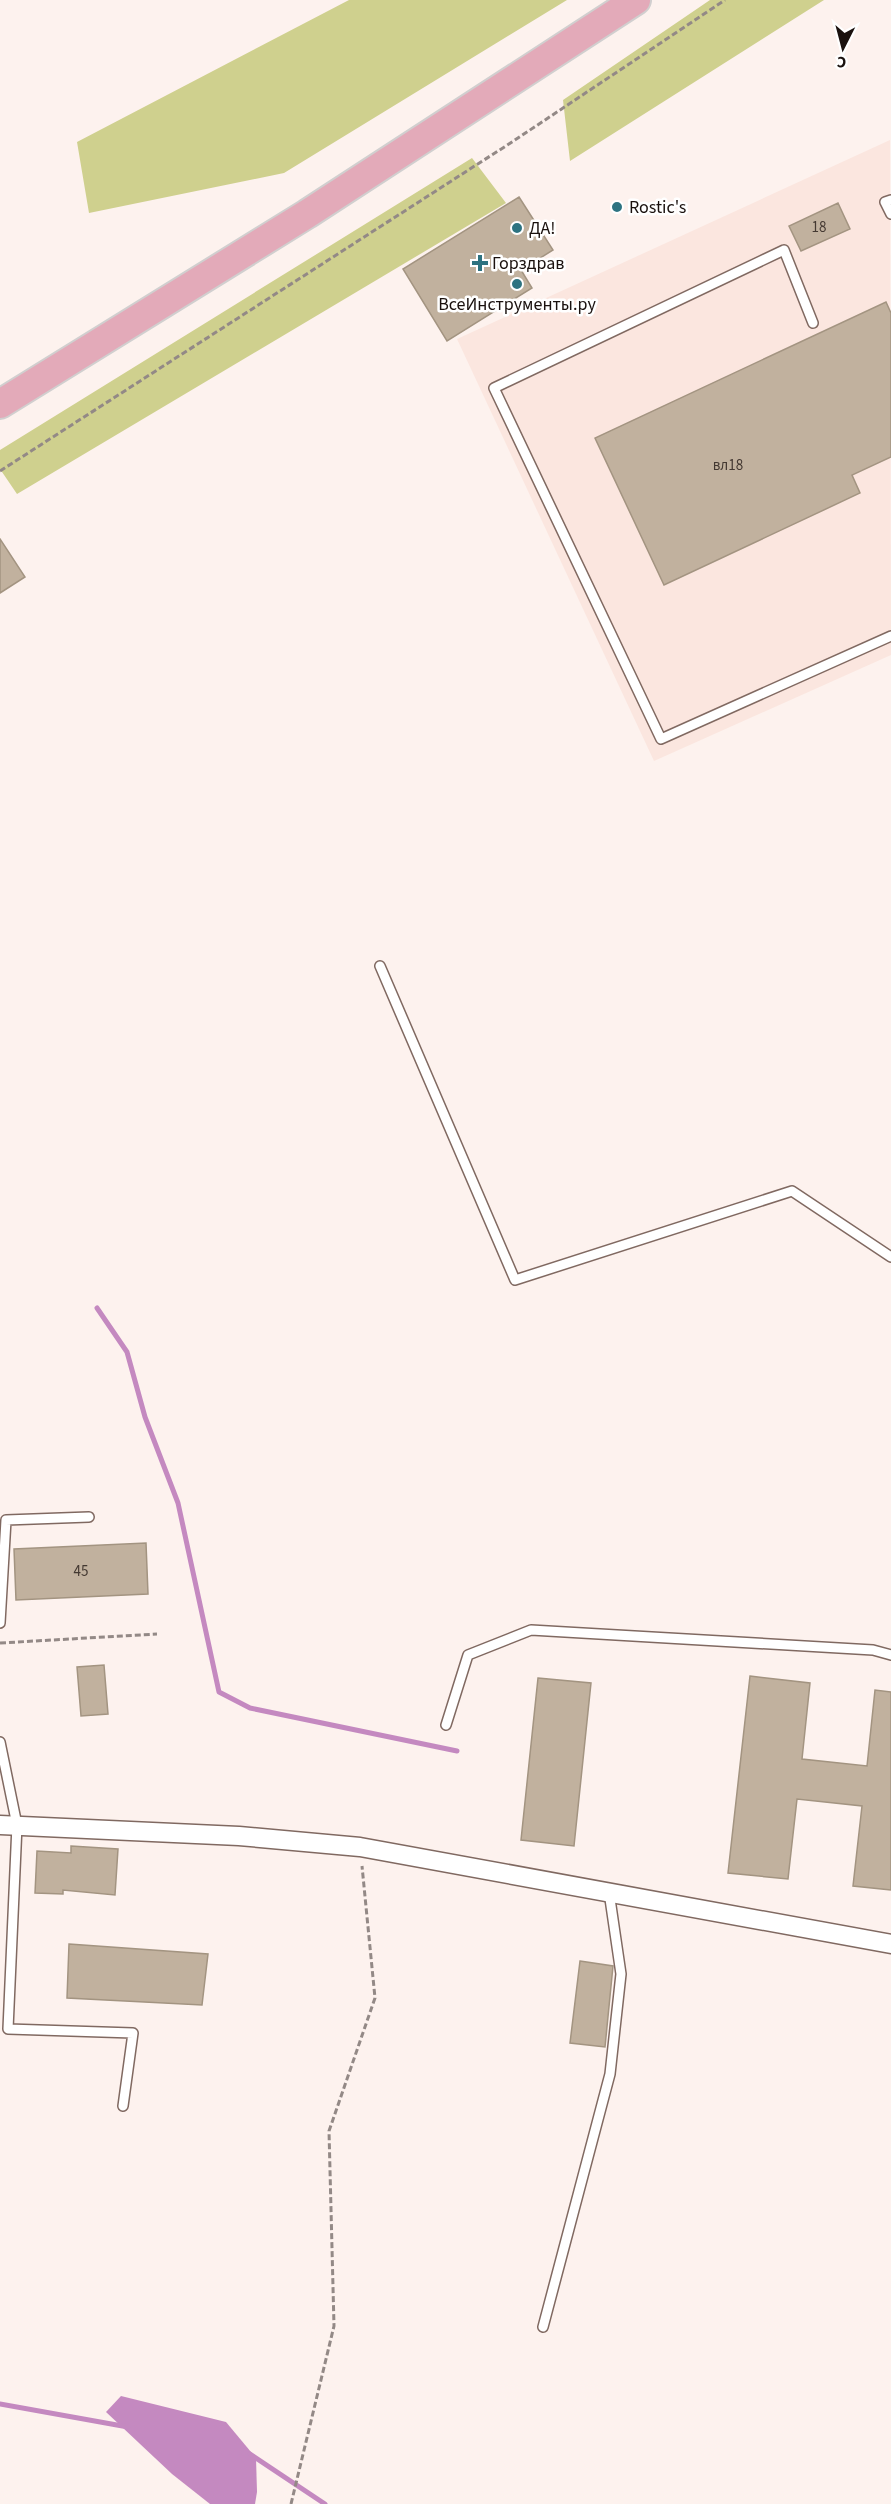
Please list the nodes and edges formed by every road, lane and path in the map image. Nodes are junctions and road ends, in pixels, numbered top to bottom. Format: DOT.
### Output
graph roads {
  1 [pos="636,0"];
  2 [pos="725,0"];
  3 [pos="891,200"];
  4 [pos="891,214"];
  5 [pos="813,323"];
  6 [pos="0,404"];
  7 [pos="0,471"];
  8 [pos="891,636"];
  9 [pos="380,966"];
  10 [pos="891,1257"];
  11 [pos="89,1517"];
  12 [pos="0,1623"];
  13 [pos="157,1634"];
  14 [pos="0,1643"];
  15 [pos="891,1655"];
  16 [pos="446,1725"];
  17 [pos="0,1742"];
  18 [pos="8,1825"];
  19 [pos="360,1847"];
  20 [pos="609,1892"];
  21 [pos="891,1944"];
  22 [pos="123,2106"];
  23 [pos="543,2327"];
  24 [pos="291,2504"];
  1 -- 6 [label="main road"];
  2 -- 7 [label="path"];
  3 -- 4 [label="lane"];
  5 -- 8 [label="lane"];
  9 -- 10 [label="lane"];
  11 -- 12 [label="lane"];
  13 -- 14 [label="path"];
  15 -- 16 [label="lane"];
  17 -- 18 [label="lane"];
  18 -- 19 [label="street"];
  18 -- 22 [label="lane"];
  19 -- 20 [label="street"];
  19 -- 24 [label="path"];
  20 -- 21 [label="street"];
  20 -- 23 [label="lane"];
}
